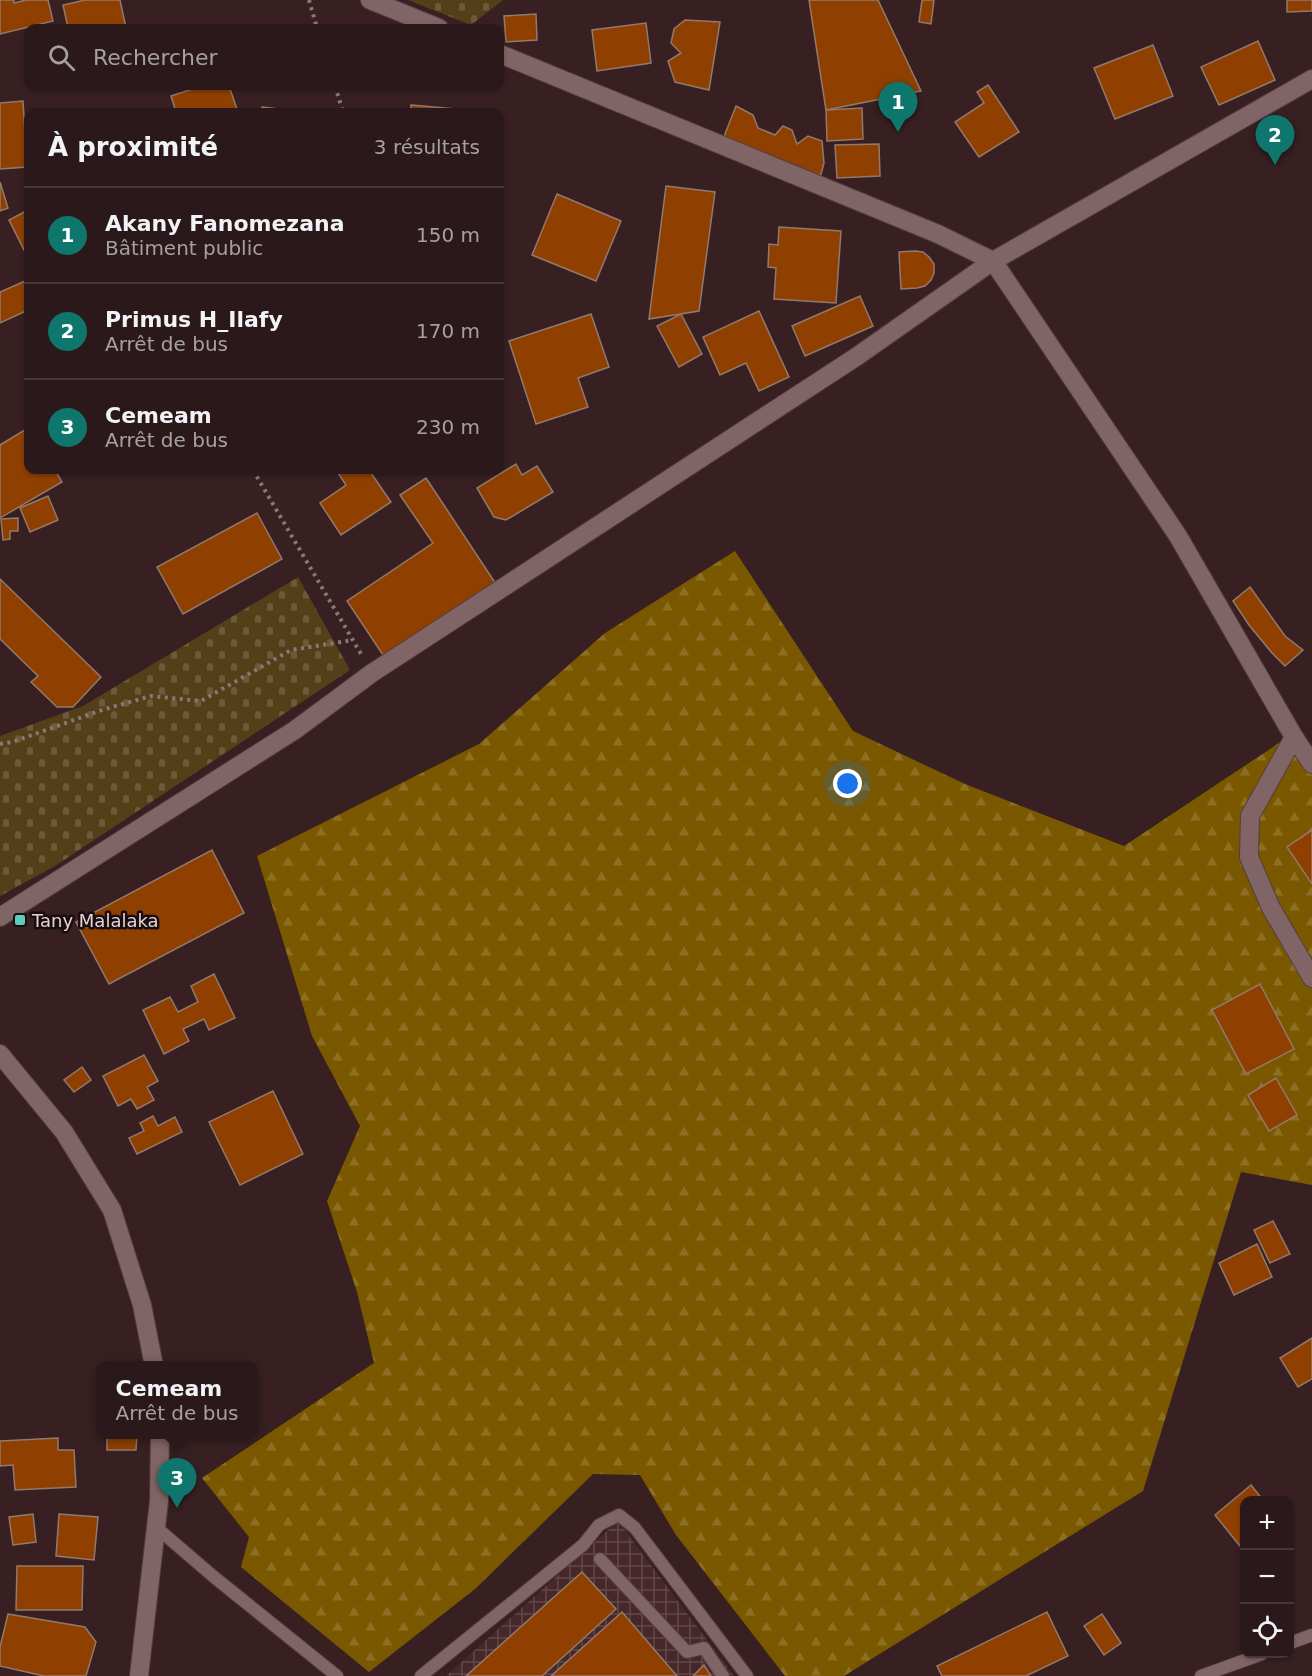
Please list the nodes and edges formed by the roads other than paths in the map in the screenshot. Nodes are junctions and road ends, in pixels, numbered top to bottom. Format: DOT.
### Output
graph roads {
  1 [pos="370,0"];
  2 [pos="429,24"];
  3 [pos="504,56"];
  4 [pos="1312,79"];
  5 [pos="993,261"];
  6 [pos="1294,737"];
  7 [pos="1312,764"];
  8 [pos="0,917"];
  9 [pos="1312,978"];
  10 [pos="0,1054"];
  11 [pos="153,1361"];
  12 [pos="159,1439"];
  13 [pos="157,1528"];
  14 [pos="600,1559"];
  15 [pos="1312,1635"];
  16 [pos="1294,1642"];
  17 [pos="1249,1658"];
  18 [pos="140,1676"];
  19 [pos="337,1676"];
  20 [pos="421,1676"];
  21 [pos="723,1676"];
  22 [pos="747,1676"];
  23 [pos="1201,1676"];
  1 -- 2 [label="street"];
  3 -- 5 [label="street"];
  4 -- 5 [label="street"];
  5 -- 6 [label="street"];
  5 -- 8 [label="street"];
  6 -- 7 [label="street"];
  6 -- 9 [label="street"];
  10 -- 11 [label="street"];
  12 -- 13 [label="street"];
  13 -- 18 [label="street"];
  13 -- 19 [label="lane"];
  14 -- 21 [label="lane"];
  15 -- 16 [label="lane"];
  17 -- 23 [label="lane"];
  20 -- 22 [label="lane"];
}
